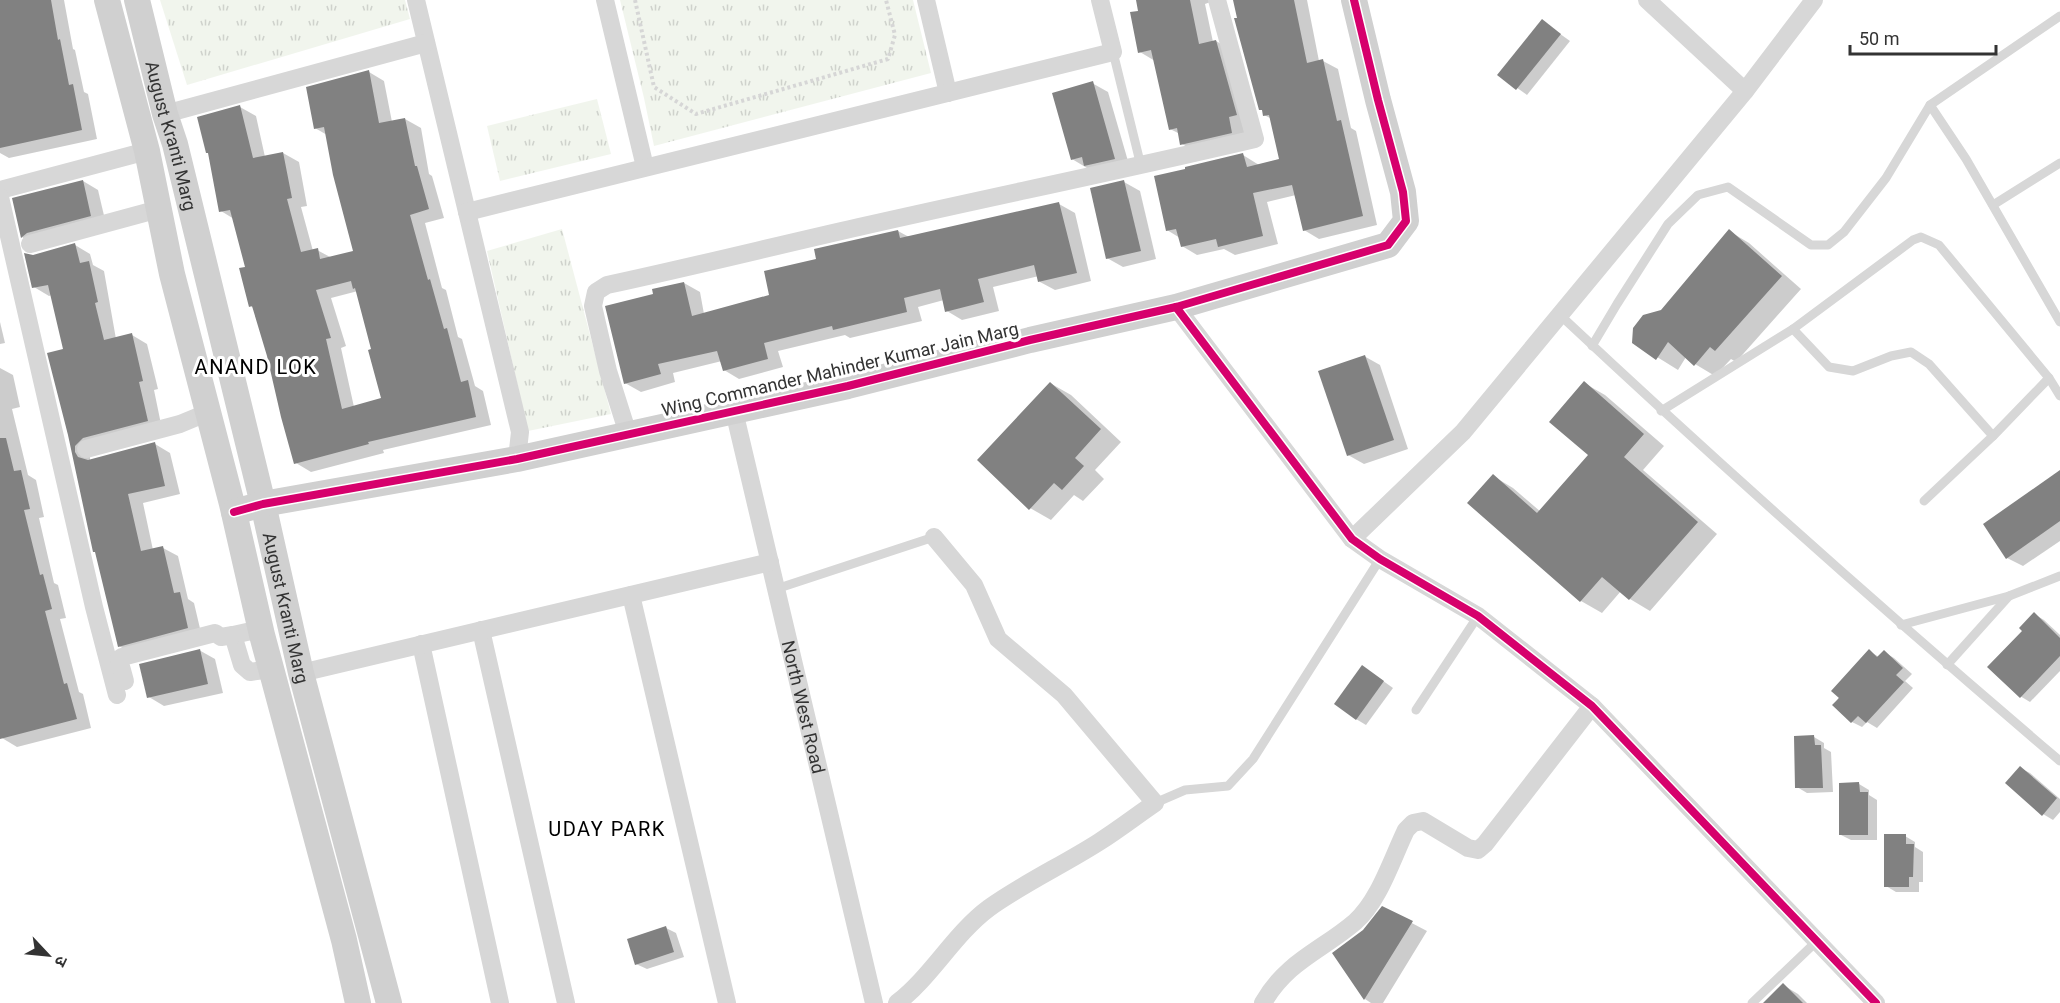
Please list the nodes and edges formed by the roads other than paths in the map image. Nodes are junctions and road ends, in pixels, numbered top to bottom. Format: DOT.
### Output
graph roads {
  1 [pos="107,0"];
  2 [pos="137,0"];
  3 [pos="416,0"];
  4 [pos="605,0"];
  5 [pos="926,0"];
  6 [pos="1100,0"];
  7 [pos="1217,0"];
  8 [pos="1354,0"];
  9 [pos="1647,0"];
  10 [pos="1814,0"];
  11 [pos="2060,16"];
  12 [pos="426,43"];
  13 [pos="1113,52"];
  14 [pos="1745,91"];
  15 [pos="948,93"];
  16 [pos="1930,105"];
  17 [pos="165,114"];
  18 [pos="147,151"];
  19 [pos="2060,163"];
  20 [pos="1141,166"];
  21 [pos="645,167"];
  22 [pos="0,190"];
  23 [pos="0,197"];
  24 [pos="1993,205"];
  25 [pos="159,209"];
  26 [pos="467,212"];
  27 [pos="30,244"];
  28 [pos="1176,307"];
  29 [pos="1560,315"];
  30 [pos="2060,322"];
  31 [pos="1793,329"];
  32 [pos="1592,346"];
  33 [pos="2049,378"];
  34 [pos="2060,396"];
  35 [pos="734,411"];
  36 [pos="1661,411"];
  37 [pos="208,412"];
  38 [pos="628,434"];
  39 [pos="1993,436"];
  40 [pos="86,449"];
  41 [pos="516,459"];
  42 [pos="1924,501"];
  43 [pos="263,504"];
  44 [pos="234,512"];
  45 [pos="934,537"];
  46 [pos="1352,539"];
  47 [pos="1380,559"];
  48 [pos="770,562"];
  49 [pos="2060,576"];
  50 [pos="776,589"];
  51 [pos="631,595"];
  52 [pos="2009,596"];
  53 [pos="1478,616"];
  54 [pos="1901,625"];
  55 [pos="261,629"];
  56 [pos="481,630"];
  57 [pos="227,636"];
  58 [pos="421,644"];
  59 [pos="1947,664"];
  60 [pos="271,669"];
  61 [pos="301,673"];
  62 [pos="1592,706"];
  63 [pos="1416,710"];
  64 [pos="2060,761"];
  65 [pos="1155,803"];
  66 [pos="1817,941"];
  67 [pos="358,1003"];
  68 [pos="389,1003"];
  69 [pos="501,1003"];
  70 [pos="566,1003"];
  71 [pos="727,1003"];
  72 [pos="874,1003"];
  73 [pos="897,1003"];
  74 [pos="1263,1003"];
  75 [pos="1752,1003"];
  76 [pos="1876,1003"];
  1 -- 18 [label="main road, August Kranti Marg"];
  2 -- 17 [label="main road, August Kranti Marg"];
  3 -- 12 [label="street"];
  4 -- 21 [label="street"];
  5 -- 15 [label="street"];
  6 -- 13 [label="street"];
  7 -- 20 [label="street"];
  8 -- 28 [label="main road, Wing Commander Mahinder Kumar Jain Marg"];
  9 -- 14 [label="street"];
  10 -- 14 [label="street"];
  11 -- 16 [label="lane"];
  12 -- 17 [label="street"];
  12 -- 26 [label="street"];
  13 -- 15 [label="street"];
  13 -- 20 [label="lane"];
  14 -- 29 [label="street"];
  15 -- 21 [label="street"];
  16 -- 24 [label="lane"];
  16 -- 32 [label="lane"];
  17 -- 43 [label="main road, August Kranti Marg"];
  18 -- 22 [label="street"];
  18 -- 25 [label="main road, August Kranti Marg"];
  19 -- 24 [label="lane"];
  20 -- 38 [label="street"];
  21 -- 26 [label="street"];
  23 -- 57 [label="street"];
  24 -- 30 [label="lane"];
  25 -- 27 [label="street"];
  25 -- 37 [label="main road, August Kranti Marg"];
  26 -- 41 [label="street"];
  28 -- 35 [label="main road, Wing Commander Mahinder Kumar Jain Marg"];
  28 -- 46 [label="street"];
  29 -- 32 [label="lane"];
  29 -- 46 [label="street"];
  31 -- 33 [label="lane"];
  31 -- 36 [label="lane"];
  31 -- 39 [label="lane"];
  32 -- 36 [label="lane"];
  33 -- 34 [label="lane"];
  33 -- 39 [label="lane"];
  35 -- 38 [label="main road, Wing Commander Mahinder Kumar Jain Marg"];
  35 -- 48 [label="street, North West Road"];
  36 -- 54 [label="lane"];
  37 -- 40 [label="street"];
  37 -- 44 [label="main road, August Kranti Marg"];
  38 -- 41 [label="main road, Wing Commander Mahinder Kumar Jain Marg"];
  39 -- 42 [label="lane"];
  41 -- 43 [label="main road, Wing Commander Mahinder Kumar Jain Marg"];
  43 -- 44 [label="main road, Wing Commander Mahinder Kumar Jain Marg"];
  43 -- 61 [label="main road, August Kranti Marg"];
  44 -- 55 [label="main road, August Kranti Marg"];
  45 -- 50 [label="lane"];
  45 -- 65 [label="street"];
  46 -- 47 [label="street"];
  47 -- 53 [label="street"];
  47 -- 65 [label="lane"];
  48 -- 50 [label="street, North West Road"];
  48 -- 51 [label="street"];
  49 -- 52 [label="lane"];
  50 -- 72 [label="street, North West Road"];
  51 -- 56 [label="street"];
  51 -- 71 [label="street"];
  52 -- 54 [label="lane"];
  52 -- 59 [label="lane"];
  53 -- 62 [label="street"];
  53 -- 63 [label="lane"];
  54 -- 59 [label="lane"];
  55 -- 57 [label="street"];
  55 -- 60 [label="main road, August Kranti Marg"];
  56 -- 58 [label="street"];
  56 -- 70 [label="street"];
  57 -- 60 [label="street"];
  58 -- 61 [label="street"];
  58 -- 69 [label="street"];
  59 -- 64 [label="lane"];
  60 -- 67 [label="main road, August Kranti Marg"];
  61 -- 68 [label="main road, August Kranti Marg"];
  62 -- 66 [label="street"];
  62 -- 74 [label="street"];
  65 -- 73 [label="street"];
  66 -- 75 [label="lane"];
  66 -- 76 [label="street"];
}
